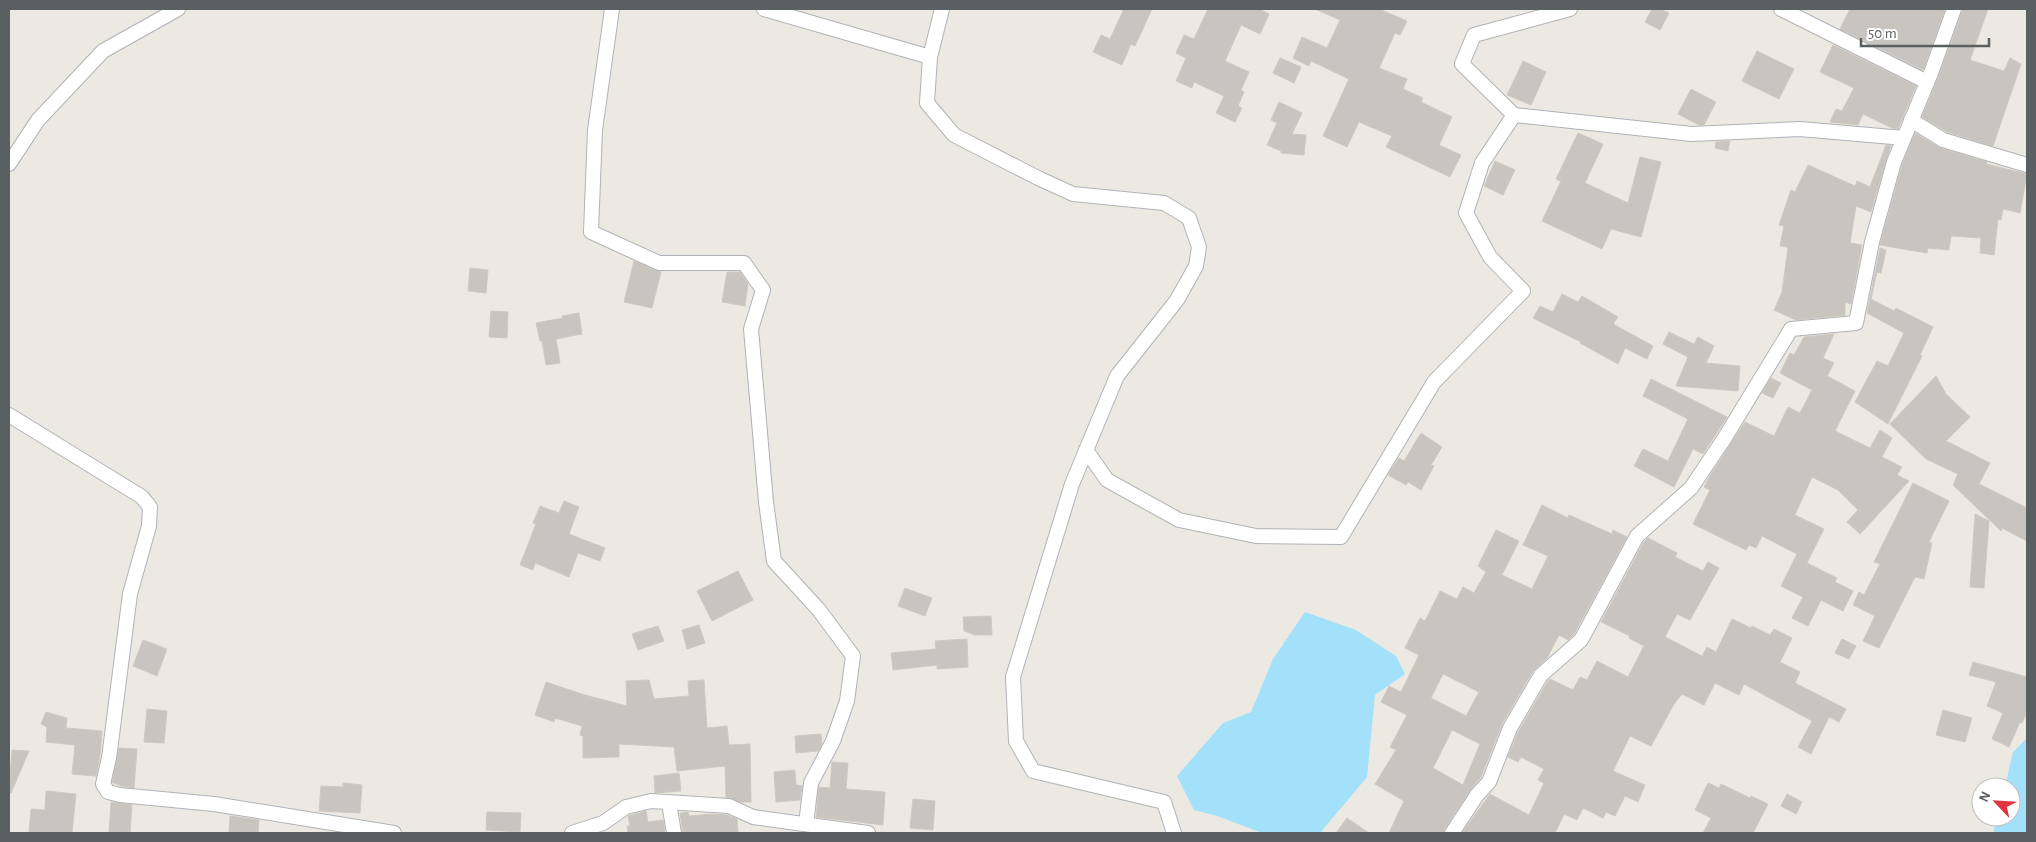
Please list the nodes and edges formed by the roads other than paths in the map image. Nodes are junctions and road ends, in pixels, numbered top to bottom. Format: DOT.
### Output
graph roads {
  1 [pos="178,9"];
  2 [pos="612,9"];
  3 [pos="764,9"];
  4 [pos="942,9"];
  5 [pos="1570,9"];
  6 [pos="1782,9"];
  7 [pos="1954,9"];
  8 [pos="930,56"];
  9 [pos="1927,82"];
  10 [pos="1514,115"];
  11 [pos="1911,120"];
  12 [pos="1904,138"];
  13 [pos="9,164"];
  14 [pos="2027,165"];
  15 [pos="9,414"];
  16 [pos="1086,450"];
  17 [pos="669,803"];
  18 [pos="806,824"];
  19 [pos="330,829"];
  20 [pos="394,833"];
  21 [pos="572,833"];
  22 [pos="674,833"];
  23 [pos="868,833"];
  24 [pos="1174,833"];
  25 [pos="1452,833"];
  1 -- 13 [label="street"];
  2 -- 18 [label="street"];
  3 -- 8 [label="street"];
  4 -- 8 [label="street"];
  5 -- 10 [label="street"];
  6 -- 9 [label="street"];
  7 -- 9 [label="street"];
  8 -- 16 [label="street"];
  9 -- 11 [label="street"];
  10 -- 12 [label="street"];
  10 -- 16 [label="street"];
  11 -- 12 [label="street"];
  11 -- 14 [label="street"];
  12 -- 25 [label="street"];
  15 -- 19 [label="street"];
  16 -- 24 [label="street"];
  17 -- 18 [label="street"];
  17 -- 21 [label="street"];
  17 -- 22 [label="street"];
  18 -- 23 [label="street"];
  19 -- 20 [label="street"];
}
